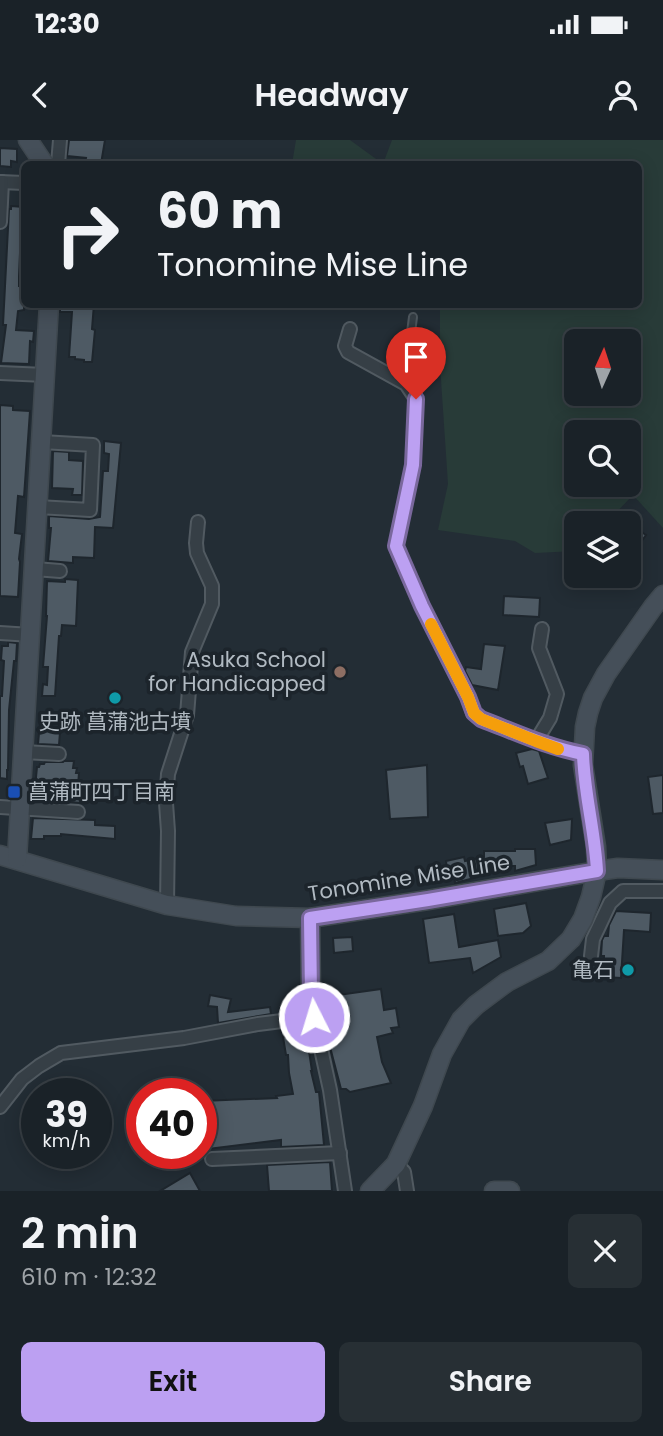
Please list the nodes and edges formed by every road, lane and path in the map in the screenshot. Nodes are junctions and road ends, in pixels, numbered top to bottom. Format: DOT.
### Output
graph roads {
  1 [pos="28,140"];
  2 [pos="60,140"];
  3 [pos="42,161"];
  4 [pos="58,161"];
  5 [pos="1,182"];
  6 [pos="21,183"];
  7 [pos="0,222"];
  8 [pos="49,308"];
  9 [pos="413,317"];
  10 [pos="350,329"];
  11 [pos="0,373"];
  12 [pos="46,375"];
  13 [pos="412,394"];
  14 [pos="42,442"];
  15 [pos="38,507"];
  16 [pos="198,522"];
  17 [pos="35,569"];
  18 [pos="60,571"];
  19 [pos="663,595"];
  20 [pos="542,629"];
  21 [pos="0,633"];
  22 [pos="31,635"];
  23 [pos="536,741"];
  24 [pos="24,751"];
  25 [pos="59,754"];
  26 [pos="583,754"];
  27 [pos="0,807"];
  28 [pos="21,808"];
  29 [pos="78,811"];
  30 [pos="9,857"];
  31 [pos="663,870"];
  32 [pos="597,871"];
  33 [pos="663,891"];
  34 [pos="167,905"];
  35 [pos="310,918"];
  36 [pos="591,956"];
  37 [pos="314,1017"];
  38 [pos="0,1107"];
  39 [pos="340,1153"];
  40 [pos="217,1159"];
  41 [pos="396,1164"];
  42 [pos="345,1191"];
  43 [pos="370,1191"];
  44 [pos="407,1191"];
  45 [pos="494,1191"];
  46 [pos="510,1191"];
  1 -- 3 [label="main road"];
  2 -- 4 [label="street"];
  5 -- 6 [label="street"];
  5 -- 7 [label="street"];
  8 -- 12 [label="main road"];
  9 -- 13 [label="lane"];
  10 -- 13 [label="street"];
  11 -- 12 [label="street"];
  12 -- 14 [label="main road"];
  13 -- 23 [label="street"];
  14 -- 15 [label="main road"];
  14 -- 15 [label="street"];
  15 -- 17 [label="main road"];
  16 -- 34 [label="street"];
  17 -- 18 [label="street"];
  17 -- 22 [label="main road"];
  19 -- 26 [label="main road"];
  20 -- 23 [label="street"];
  21 -- 22 [label="street"];
  22 -- 24 [label="main road"];
  23 -- 26 [label="street"];
  24 -- 25 [label="street"];
  24 -- 28 [label="main road"];
  26 -- 32 [label="main road"];
  27 -- 28 [label="street"];
  28 -- 29 [label="street"];
  28 -- 30 [label="main road"];
  30 -- 34 [label="main road, Tonomine Mise Line"];
  31 -- 32 [label="main road, Tonomine Mise Line"];
  32 -- 35 [label="main road, Tonomine Mise Line"];
  32 -- 41 [label="main road"];
  33 -- 36 [label="street"];
  34 -- 35 [label="main road, Tonomine Mise Line"];
  35 -- 37 [label="main road"];
  37 -- 38 [label="street"];
  37 -- 39 [label="street"];
  39 -- 40 [label="street"];
  39 -- 42 [label="street"];
  41 -- 43 [label="main road"];
  41 -- 44 [label="street"];
  45 -- 46 [label="main road"];
}
